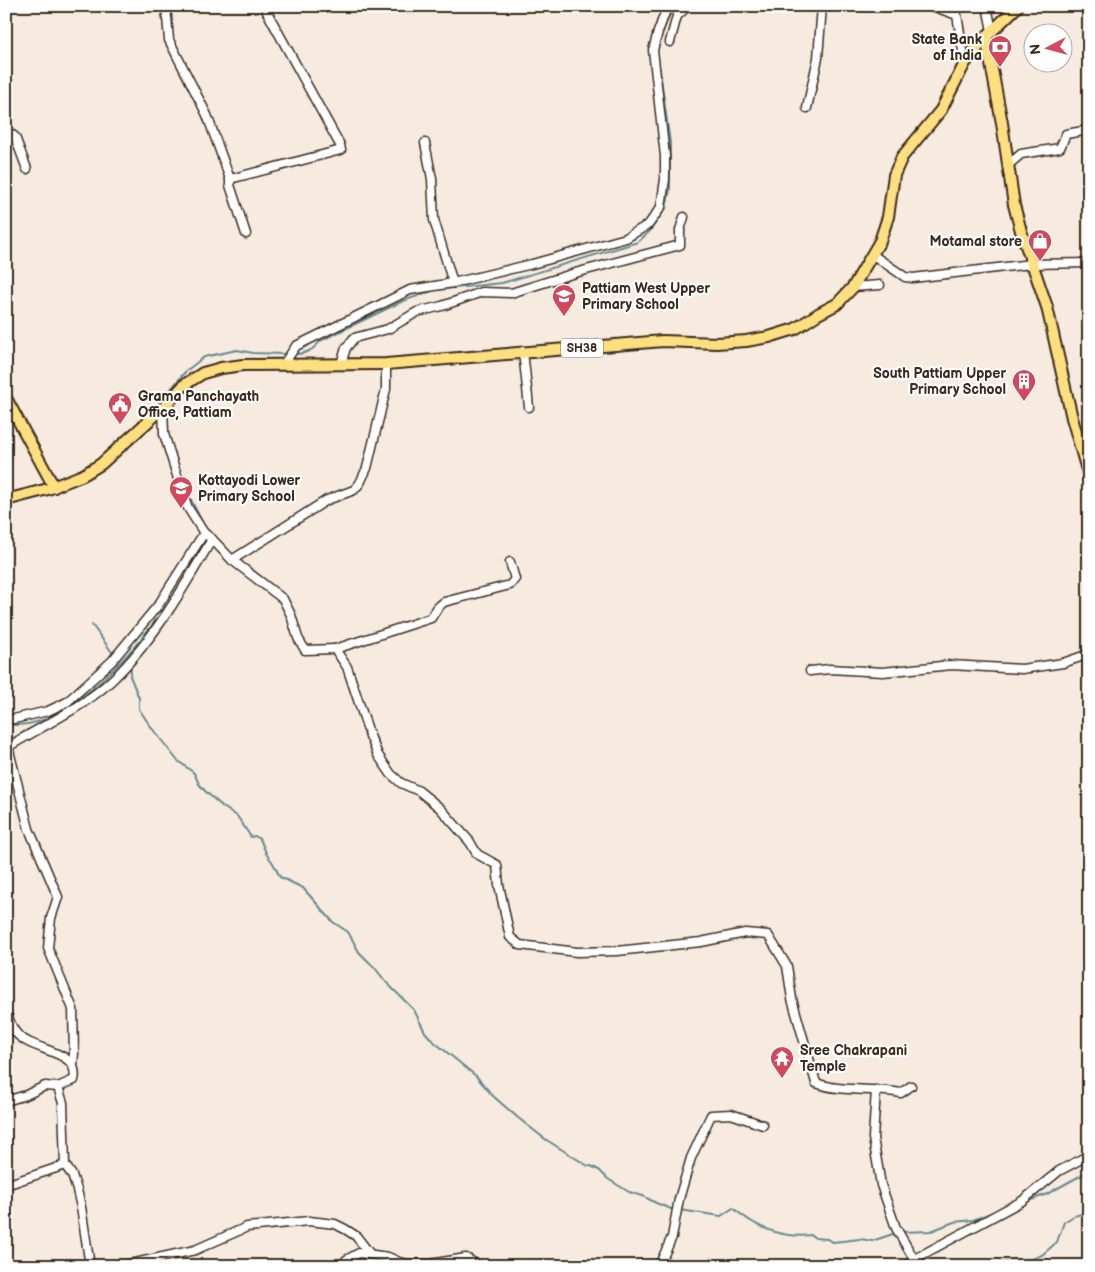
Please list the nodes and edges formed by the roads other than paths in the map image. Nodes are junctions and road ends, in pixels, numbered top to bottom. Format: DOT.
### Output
graph roads {
  1 [pos="166,6"];
  2 [pos="266,6"];
  3 [pos="670,6"];
  4 [pos="688,6"];
  5 [pos="822,6"];
  6 [pos="932,6"];
  7 [pos="987,6"];
  8 [pos="1018,6"];
  9 [pos="989,34"];
  10 [pos="670,42"];
  11 [pos="965,63"];
  12 [pos="807,108"];
  13 [pos="1089,130"];
  14 [pos="6,135"];
  15 [pos="425,143"];
  16 [pos="1008,166"];
  17 [pos="27,169"];
  18 [pos="230,179"];
  19 [pos="684,217"];
  20 [pos="246,234"];
  21 [pos="873,255"];
  22 [pos="1089,263"];
  23 [pos="1031,264"];
  24 [pos="453,283"];
  25 [pos="880,285"];
  26 [pos="853,287"];
  27 [pos="523,352"];
  28 [pos="341,364"];
  29 [pos="386,364"];
  30 [pos="283,365"];
  31 [pos="6,398"];
  32 [pos="529,407"];
  33 [pos="163,408"];
  34 [pos="1089,477"];
  35 [pos="54,487"];
  36 [pos="6,500"];
  37 [pos="204,533"];
  38 [pos="212,539"];
  39 [pos="232,560"];
  40 [pos="510,562"];
  41 [pos="334,649"];
  42 [pos="1089,654"];
  43 [pos="810,671"];
  44 [pos="6,718"];
  45 [pos="7,744"];
  46 [pos="6,1012"];
  47 [pos="73,1064"];
  48 [pos="911,1086"];
  49 [pos="58,1087"];
  50 [pos="876,1090"];
  51 [pos="6,1100"];
  52 [pos="763,1125"];
  53 [pos="1089,1155"];
  54 [pos="65,1166"];
  55 [pos="6,1185"];
  56 [pos="370,1254"];
  57 [pos="917,1262"];
  58 [pos="399,1264"];
  59 [pos="90,1266"];
  60 [pos="121,1266"];
  61 [pos="343,1266"];
  62 [pos="479,1266"];
  63 [pos="659,1266"];
  64 [pos="906,1266"];
  1 -- 18 [label="street"];
  2 -- 18 [label="street"];
  3 -- 24 [label="street"];
  4 -- 10 [label="street"];
  5 -- 12 [label="street"];
  6 -- 11 [label="street"];
  7 -- 9 [label="street"];
  8 -- 9 [label="main road, SH38"];
  9 -- 11 [label="main road, SH38"];
  9 -- 16 [label="main road"];
  11 -- 21 [label="main road, SH38"];
  13 -- 16 [label="street"];
  14 -- 17 [label="street"];
  15 -- 24 [label="street"];
  16 -- 23 [label="main road"];
  18 -- 20 [label="street"];
  19 -- 28 [label="street"];
  21 -- 23 [label="street"];
  21 -- 26 [label="main road, SH38"];
  22 -- 23 [label="street"];
  23 -- 34 [label="main road"];
  24 -- 30 [label="street"];
  25 -- 26 [label="street"];
  26 -- 27 [label="main road, SH38"];
  27 -- 29 [label="main road, SH38"];
  27 -- 32 [label="street"];
  28 -- 29 [label="main road, SH38"];
  28 -- 30 [label="main road, SH38"];
  29 -- 39 [label="street"];
  30 -- 33 [label="main road, SH38"];
  31 -- 35 [label="main road"];
  33 -- 35 [label="main road, SH38"];
  33 -- 37 [label="street"];
  35 -- 36 [label="main road, SH38"];
  37 -- 38 [label="street"];
  37 -- 44 [label="street"];
  38 -- 39 [label="street"];
  38 -- 45 [label="street"];
  39 -- 41 [label="street"];
  40 -- 41 [label="street"];
  41 -- 50 [label="street"];
  42 -- 43 [label="street"];
  45 -- 47 [label="street"];
  46 -- 47 [label="street"];
  47 -- 49 [label="street"];
  48 -- 50 [label="street"];
  49 -- 51 [label="street"];
  49 -- 54 [label="street"];
  50 -- 57 [label="street"];
  52 -- 63 [label="street"];
  53 -- 57 [label="street"];
  54 -- 55 [label="street"];
  54 -- 59 [label="street"];
  56 -- 58 [label="street"];
  56 -- 60 [label="street"];
  56 -- 61 [label="street"];
  57 -- 64 [label="street"];
  58 -- 62 [label="street"];
}
